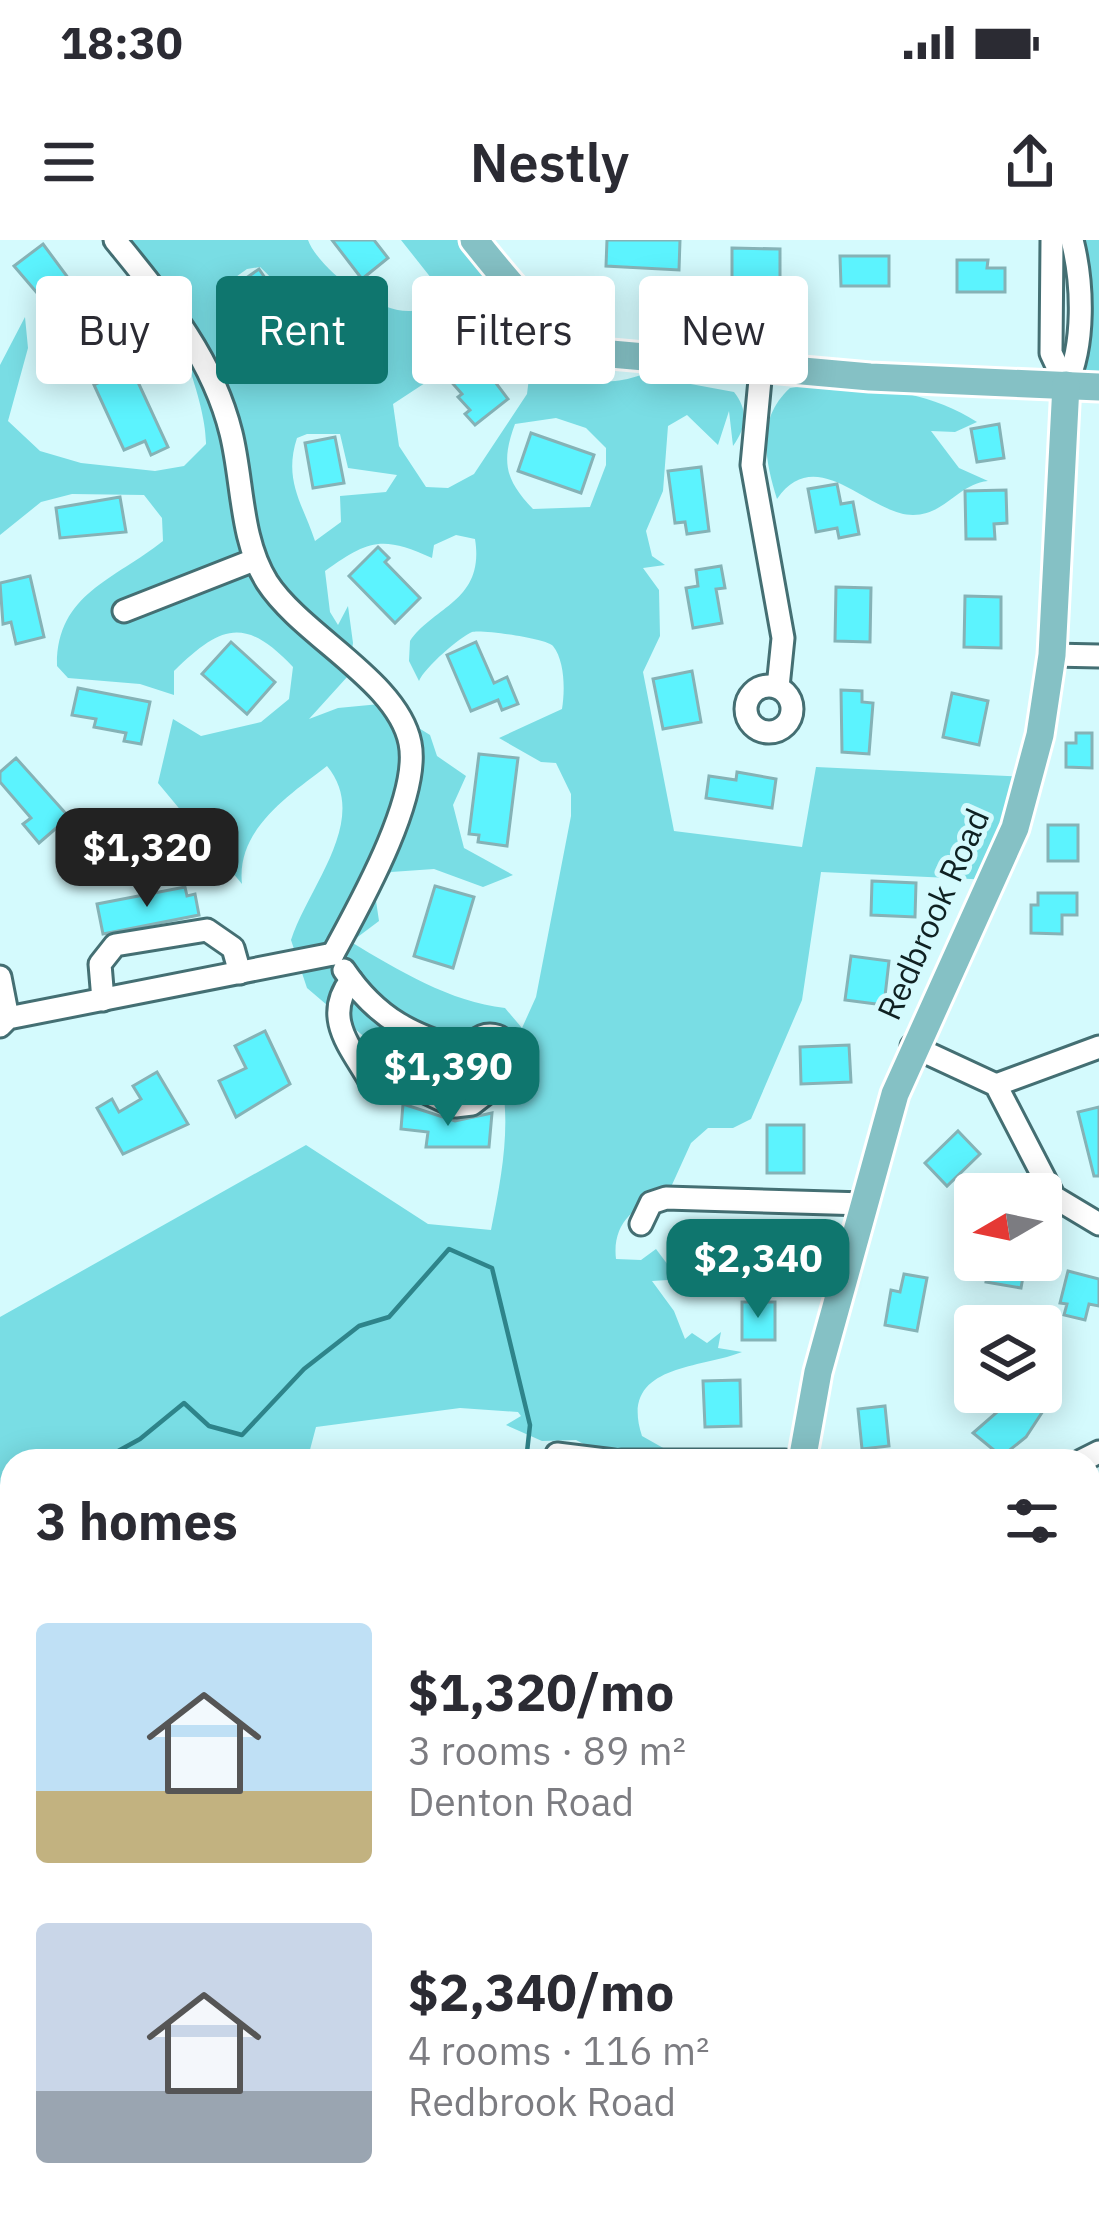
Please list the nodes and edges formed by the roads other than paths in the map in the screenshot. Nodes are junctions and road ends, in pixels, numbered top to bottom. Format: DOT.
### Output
graph roads {
  1 [pos="115,240"];
  2 [pos="474,240"];
  3 [pos="1052,240"];
  4 [pos="1072,240"];
  5 [pos="639,358"];
  6 [pos="808,371"];
  7 [pos="760,384"];
  8 [pos="1066,385"];
  9 [pos="1099,387"];
  10 [pos="254,560"];
  11 [pos="124,611"];
  12 [pos="1052,655"];
  13 [pos="1099,656"];
  14 [pos="778,687"];
  15 [pos="333,954"];
  16 [pos="240,973"];
  17 [pos="0,977"];
  18 [pos="351,980"];
  19 [pos="103,1000"];
  20 [pos="4,1022"];
  21 [pos="912,1046"];
  22 [pos="1099,1047"];
  23 [pos="471,1052"];
  24 [pos="493,1075"];
  25 [pos="996,1085"];
  26 [pos="865,1204"];
  27 [pos="641,1224"];
  28 [pos="1099,1224"];
  29 [pos="804,1449"];
  1 -- 10 [label="street"];
  2 -- 5 [label="main road"];
  3 -- 8 [label="street"];
  4 -- 8 [label="street"];
  6 -- 8 [label="main road"];
  7 -- 14 [label="street"];
  8 -- 9 [label="main road"];
  8 -- 12 [label="main road, Redbrook Road"];
  10 -- 11 [label="street"];
  10 -- 15 [label="street"];
  12 -- 13 [label="street"];
  12 -- 21 [label="main road, Redbrook Road"];
  15 -- 16 [label="street"];
  15 -- 18 [label="street"];
  16 -- 19 [label="street"];
  16 -- 19 [label="street"];
  17 -- 20 [label="street"];
  18 -- 23 [label="street"];
  18 -- 24 [label="street"];
  19 -- 20 [label="street"];
  21 -- 25 [label="street"];
  21 -- 26 [label="main road, Redbrook Road"];
  22 -- 25 [label="street"];
  23 -- 24 [label="street"];
  23 -- 24 [label="street"];
  25 -- 28 [label="street"];
  26 -- 27 [label="street"];
  26 -- 29 [label="main road, Redbrook Road"];
}
